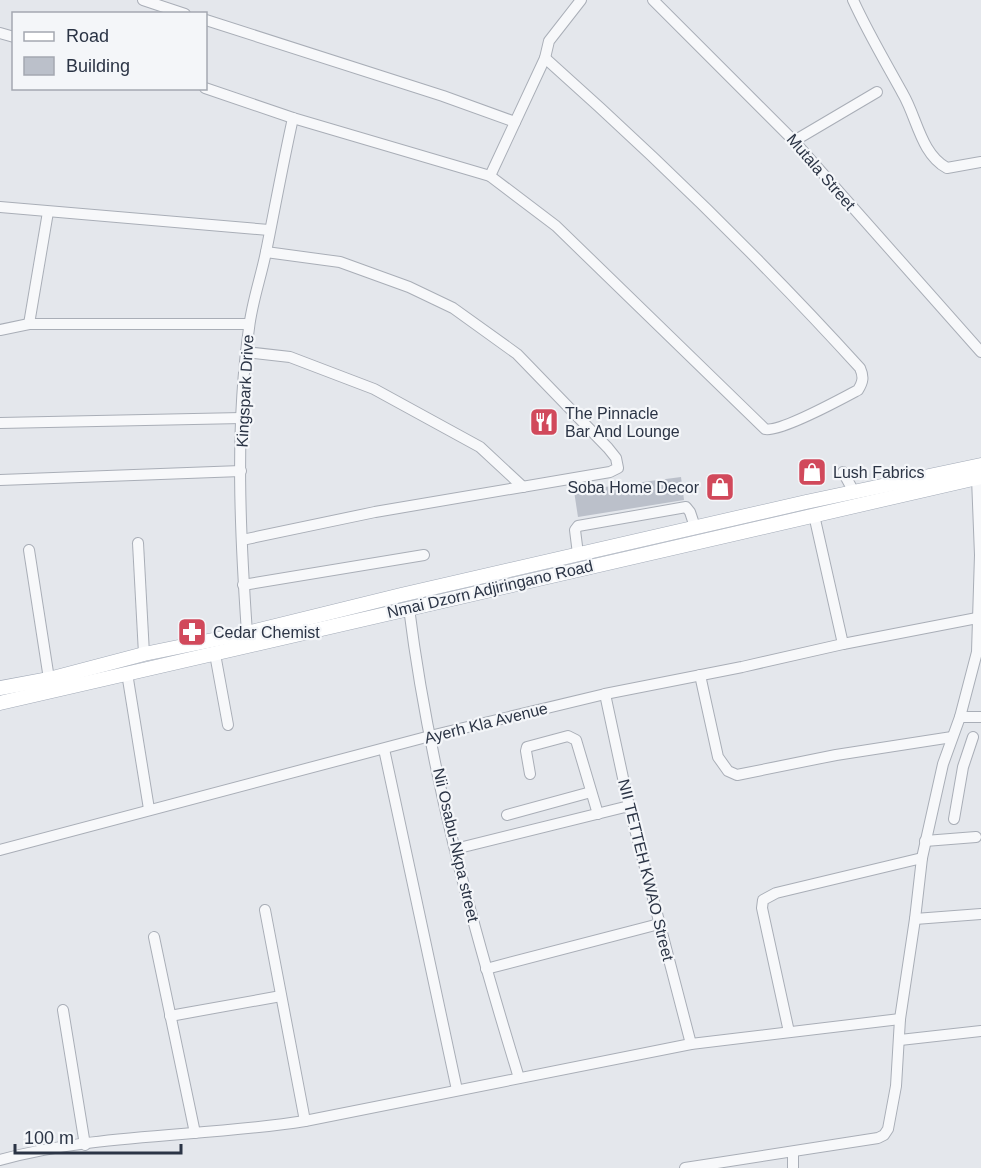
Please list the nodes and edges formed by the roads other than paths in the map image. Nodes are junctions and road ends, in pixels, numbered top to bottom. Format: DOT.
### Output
graph roads {
  1 [pos="143,0"];
  2 [pos="581,0"];
  3 [pos="653,0"];
  4 [pos="853,0"];
  5 [pos="179,12"];
  6 [pos="207,20"];
  7 [pos="545,57"];
  8 [pos="207,89"];
  9 [pos="877,92"];
  10 [pos="293,118"];
  11 [pos="514,122"];
  12 [pos="794,141"];
  13 [pos="981,162"];
  14 [pos="490,176"];
  15 [pos="0,207"];
  16 [pos="48,212"];
  17 [pos="269,230"];
  18 [pos="266,252"];
  19 [pos="29,324"];
  20 [pos="249,324"];
  21 [pos="0,330"];
  22 [pos="246,352"];
  23 [pos="981,352"];
  24 [pos="242,418"];
  25 [pos="0,423"];
  26 [pos="241,471"];
  27 [pos="843,472"];
  28 [pos="980,473"];
  29 [pos="0,480"];
  30 [pos="523,487"];
  31 [pos="854,492"];
  32 [pos="814,515"];
  33 [pos="695,527"];
  34 [pos="715,530"];
  35 [pos="242,540"];
  36 [pos="138,543"];
  37 [pos="29,550"];
  38 [pos="578,554"];
  39 [pos="424,555"];
  40 [pos="243,585"];
  41 [pos="409,608"];
  42 [pos="977,618"];
  43 [pos="246,633"];
  44 [pos="979,635"];
  45 [pos="843,644"];
  46 [pos="979,651"];
  47 [pos="144,654"];
  48 [pos="214,654"];
  49 [pos="977,667"];
  50 [pos="128,673"];
  51 [pos="700,675"];
  52 [pos="49,679"];
  53 [pos="0,688"];
  54 [pos="605,694"];
  55 [pos="0,703"];
  56 [pos="960,717"];
  57 [pos="981,717"];
  58 [pos="228,725"];
  59 [pos="430,736"];
  60 [pos="952,737"];
  61 [pos="973,737"];
  62 [pos="384,749"];
  63 [pos="944,764"];
  64 [pos="963,767"];
  65 [pos="530,774"];
  66 [pos="591,792"];
  67 [pos="629,806"];
  68 [pos="149,809"];
  69 [pos="598,814"];
  70 [pos="507,815"];
  71 [pos="954,819"];
  72 [pos="976,837"];
  73 [pos="925,841"];
  74 [pos="0,849"];
  75 [pos="455,849"];
  76 [pos="922,858"];
  77 [pos="265,910"];
  78 [pos="981,914"];
  79 [pos="915,919"];
  80 [pos="659,924"];
  81 [pos="154,937"];
  82 [pos="486,969"];
  83 [pos="281,996"];
  84 [pos="63,1010"];
  85 [pos="170,1016"];
  86 [pos="900,1019"];
  87 [pos="981,1031"];
  88 [pos="789,1032"];
  89 [pos="900,1040"];
  90 [pos="691,1044"];
  91 [pos="519,1078"];
  92 [pos="457,1090"];
  93 [pos="305,1121"];
  94 [pos="195,1132"];
  95 [pos="86,1145"];
  96 [pos="793,1152"];
  97 [pos="0,1160"];
  98 [pos="685,1168"];
  99 [pos="793,1168"];
  1 -- 5 [label="street"];
  2 -- 7 [label="street"];
  3 -- 12 [label="street, Mutala Street"];
  4 -- 13 [label="street"];
  6 -- 11 [label="street"];
  7 -- 11 [label="street"];
  7 -- 14 [label="street"];
  8 -- 10 [label="street"];
  9 -- 12 [label="street"];
  10 -- 14 [label="street"];
  10 -- 17 [label="street, Kingspark Drive"];
  11 -- 14 [label="street"];
  12 -- 23 [label="street, Mutala Street"];
  15 -- 16 [label="street"];
  16 -- 17 [label="street"];
  16 -- 19 [label="street"];
  17 -- 18 [label="street, Kingspark Drive"];
  18 -- 20 [label="street, Kingspark Drive"];
  18 -- 30 [label="street"];
  19 -- 20 [label="street"];
  19 -- 21 [label="street"];
  20 -- 22 [label="street, Kingspark Drive"];
  22 -- 24 [label="street, Kingspark Drive"];
  22 -- 30 [label="street"];
  24 -- 25 [label="street"];
  24 -- 26 [label="street, Kingspark Drive"];
  26 -- 29 [label="street"];
  26 -- 35 [label="street, Kingspark Drive"];
  27 -- 31 [label="street"];
  28 -- 31 [label="main road, Nmai Dzorn Adjiringano Road"];
  28 -- 32 [label="main road, Nmai Dzorn Adjiringano Road"];
  28 -- 42 [label="street"];
  30 -- 35 [label="street"];
  31 -- 34 [label="main road, Nmai Dzorn Adjiringano Road"];
  32 -- 34 [label="main road, Nmai Dzorn Adjiringano Road"];
  32 -- 45 [label="street"];
  33 -- 34 [label="main road, Nmai Dzorn Adjiringano Road"];
  33 -- 38 [label="main road, Nmai Dzorn Adjiringano Road"];
  33 -- 38 [label="street"];
  34 -- 41 [label="main road, Nmai Dzorn Adjiringano Road"];
  35 -- 40 [label="street, Kingspark Drive"];
  36 -- 47 [label="street"];
  37 -- 52 [label="street"];
  38 -- 43 [label="main road, Nmai Dzorn Adjiringano Road"];
  39 -- 40 [label="street"];
  40 -- 43 [label="street, Kingspark Drive"];
  41 -- 48 [label="main road, Nmai Dzorn Adjiringano Road"];
  41 -- 59 [label="street, Nii Osabu-Nkpa street"];
  42 -- 44 [label="street"];
  42 -- 45 [label="street, Ayerh Kla Avenue"];
  43 -- 47 [label="main road, Nmai Dzorn Adjiringano Road"];
  44 -- 46 [label="street"];
  45 -- 51 [label="street, Ayerh Kla Avenue"];
  46 -- 49 [label="street"];
  47 -- 52 [label="main road, Nmai Dzorn Adjiringano Road"];
  48 -- 50 [label="main road, Nmai Dzorn Adjiringano Road"];
  48 -- 58 [label="street"];
  49 -- 56 [label="street"];
  50 -- 55 [label="main road, Nmai Dzorn Adjiringano Road"];
  50 -- 68 [label="street"];
  51 -- 54 [label="street, Ayerh Kla Avenue"];
  51 -- 60 [label="street"];
  52 -- 53 [label="main road, Nmai Dzorn Adjiringano Road"];
  54 -- 59 [label="street, Ayerh Kla Avenue"];
  54 -- 67 [label="street, NII TETTEH KWAO Street"];
  56 -- 57 [label="street"];
  56 -- 60 [label="street"];
  59 -- 62 [label="street, Ayerh Kla Avenue"];
  59 -- 75 [label="street, Nii Osabu-Nkpa street"];
  60 -- 63 [label="street"];
  61 -- 64 [label="street"];
  62 -- 68 [label="street, Ayerh Kla Avenue"];
  62 -- 92 [label="street"];
  63 -- 64 [label="street"];
  63 -- 73 [label="street"];
  64 -- 71 [label="street"];
  65 -- 66 [label="street"];
  66 -- 69 [label="street"];
  66 -- 70 [label="street"];
  67 -- 69 [label="street"];
  67 -- 80 [label="street, NII TETTEH KWAO Street"];
  68 -- 74 [label="street, Ayerh Kla Avenue"];
  69 -- 75 [label="street"];
  72 -- 73 [label="street"];
  73 -- 76 [label="street"];
  75 -- 82 [label="street, Nii Osabu-Nkpa street"];
  76 -- 79 [label="street"];
  76 -- 88 [label="street"];
  77 -- 83 [label="street"];
  78 -- 79 [label="street"];
  79 -- 86 [label="street"];
  80 -- 82 [label="street"];
  80 -- 90 [label="street, NII TETTEH KWAO Street"];
  81 -- 85 [label="street"];
  82 -- 91 [label="street, Nii Osabu-Nkpa street"];
  83 -- 85 [label="street"];
  83 -- 93 [label="street"];
  84 -- 95 [label="street"];
  85 -- 94 [label="street"];
  86 -- 88 [label="street"];
  86 -- 89 [label="street"];
  87 -- 89 [label="street"];
  88 -- 90 [label="street"];
  89 -- 96 [label="street"];
  90 -- 91 [label="street"];
  91 -- 92 [label="street"];
  92 -- 93 [label="street"];
  93 -- 94 [label="street"];
  94 -- 95 [label="street"];
  95 -- 97 [label="street"];
  96 -- 98 [label="street"];
  96 -- 99 [label="street"];
}
